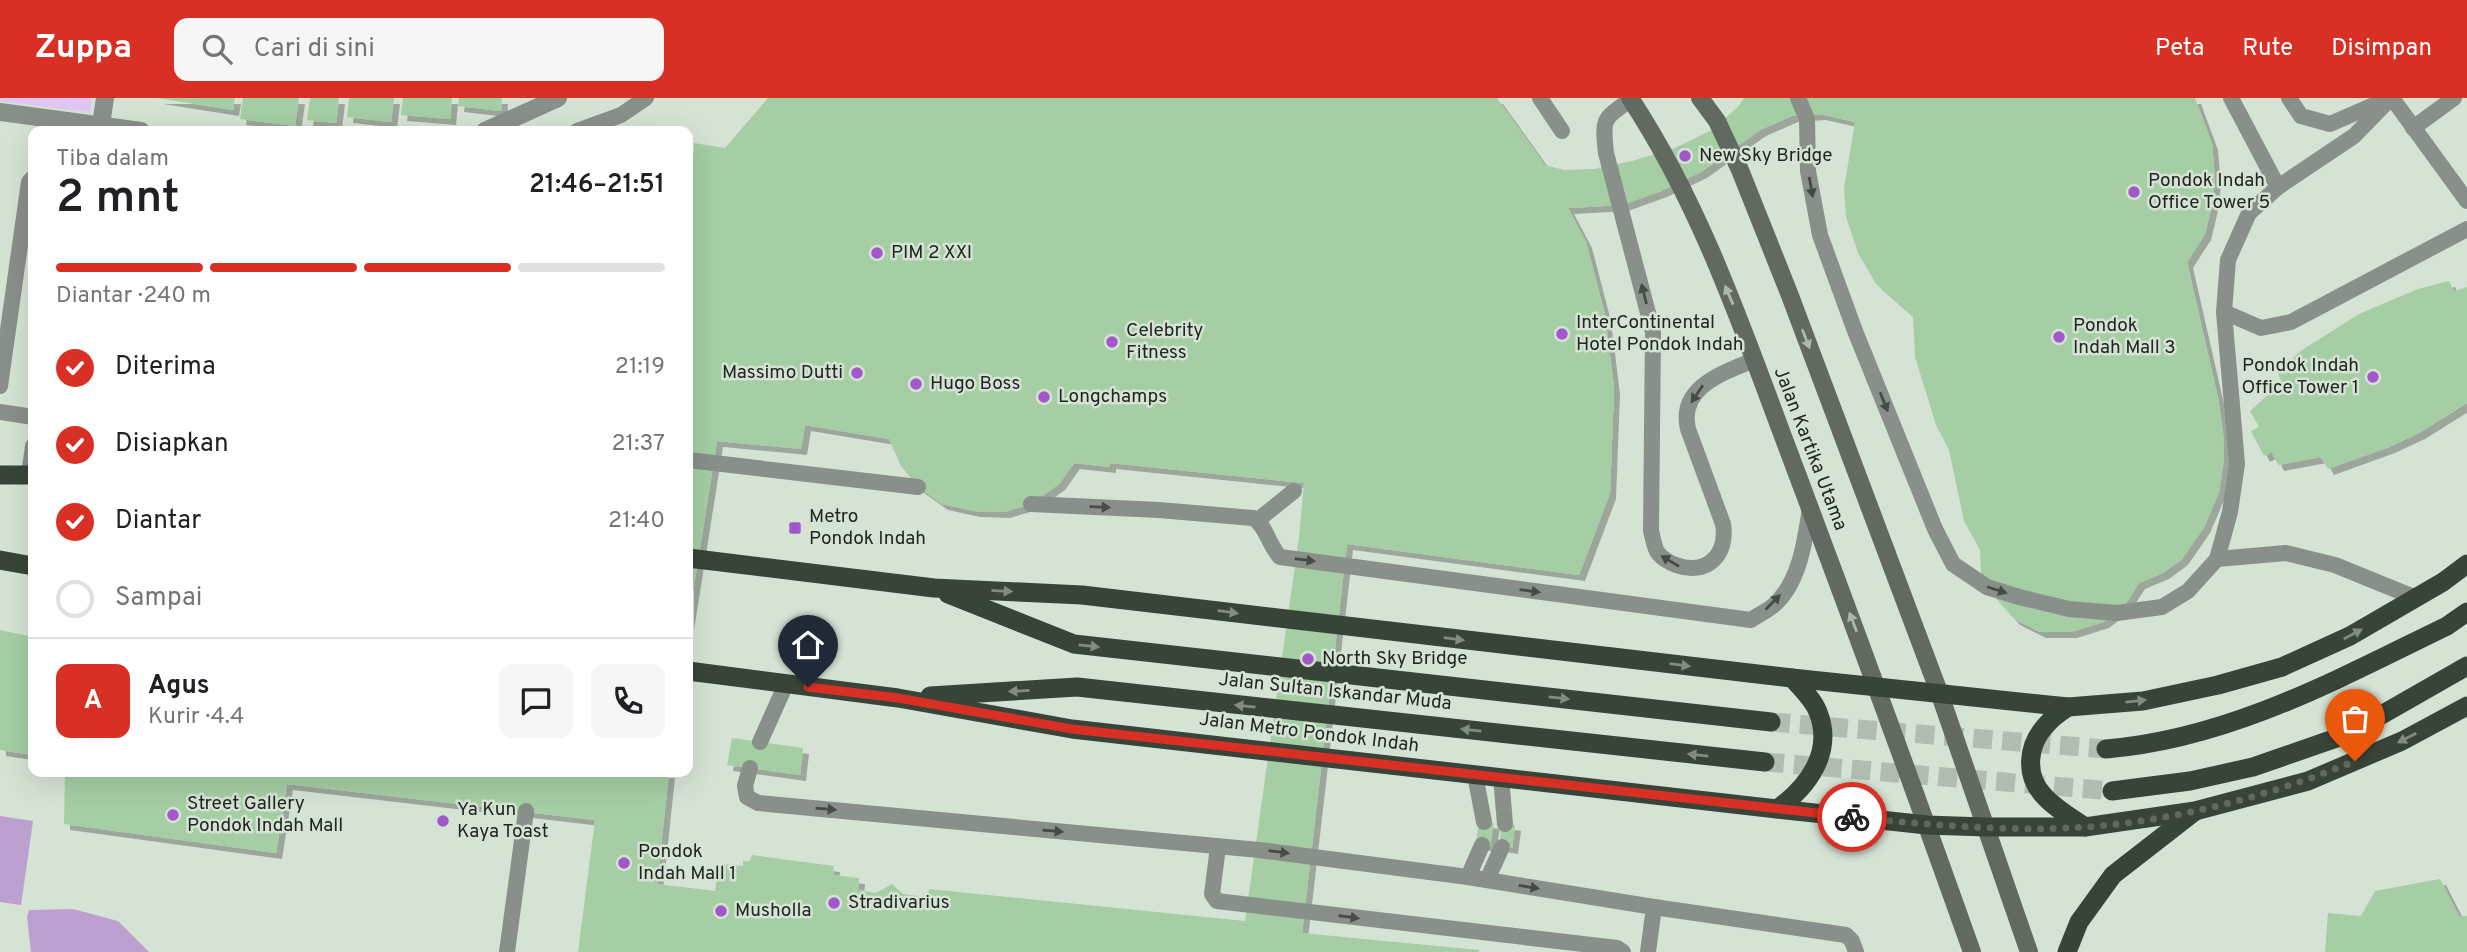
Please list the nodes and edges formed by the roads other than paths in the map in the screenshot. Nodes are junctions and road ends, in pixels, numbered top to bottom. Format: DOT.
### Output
graph roads {
  1 [pos="104,98"];
  2 [pos="558,98"];
  3 [pos="646,98"];
  4 [pos="1540,98"];
  5 [pos="1700,98"];
  6 [pos="1798,98"];
  7 [pos="2231,98"];
  8 [pos="2289,98"];
  9 [pos="2391,98"];
  10 [pos="2454,98"];
  11 [pos="1631,99"];
  12 [pos="0,112"];
  13 [pos="101,125"];
  14 [pos="108,126"];
  15 [pos="496,126"];
  16 [pos="591,126"];
  17 [pos="2413,128"];
  18 [pos="1562,131"];
  19 [pos="2278,187"];
  20 [pos="28,189"];
  21 [pos="2467,201"];
  22 [pos="2467,229"];
  23 [pos="2224,313"];
  24 [pos="1754,360"];
  25 [pos="0,386"];
  26 [pos="0,412"];
  27 [pos="28,416"];
  28 [pos="693,461"];
  29 [pos="0,475"];
  30 [pos="28,475"];
  31 [pos="918,487"];
  32 [pos="1294,491"];
  33 [pos="1031,504"];
  34 [pos="1810,508"];
  35 [pos="1258,520"];
  36 [pos="693,559"];
  37 [pos="2217,559"];
  38 [pos="0,560"];
  39 [pos="2467,564"];
  40 [pos="28,565"];
  41 [pos="934,588"];
  42 [pos="2416,598"];
  43 [pos="2467,612"];
  44 [pos="2467,666"];
  45 [pos="693,672"];
  46 [pos="1792,678"];
  47 [pos="786,684"];
  48 [pos="1878,686"];
  49 [pos="1939,692"];
  50 [pos="898,698"];
  51 [pos="2467,706"];
  52 [pos="2068,707"];
  53 [pos="1771,722"];
  54 [pos="760,742"];
  55 [pos="2106,749"];
  56 [pos="1765,762"];
  57 [pos="750,768"];
  58 [pos="1475,775"];
  59 [pos="1501,778"];
  60 [pos="2112,791"];
  61 [pos="1777,809"];
  62 [pos="526,811"];
  63 [pos="2195,811"];
  64 [pos="1484,822"];
  65 [pos="1506,824"];
  66 [pos="1927,825"];
  67 [pos="1985,827"];
  68 [pos="2085,827"];
  69 [pos="1482,845"];
  70 [pos="1218,847"];
  71 [pos="1502,847"];
  72 [pos="1468,877"];
  73 [pos="1487,880"];
  74 [pos="1654,907"];
  75 [pos="507,952"];
  76 [pos="1623,952"];
  77 [pos="1648,952"];
  78 [pos="1856,952"];
  79 [pos="1972,952"];
  80 [pos="2029,952"];
  81 [pos="2067,952"];
  1 -- 13 [label="street"];
  2 -- 15 [label="street"];
  3 -- 16 [label="lane"];
  4 -- 18 [label="lane"];
  5 -- 49 [label="main road, Jalan Kartika Utama, one-way"];
  6 -- 37 [label="lane, one-way"];
  7 -- 19 [label="lane"];
  8 -- 9 [label="lane"];
  9 -- 17 [label="lane"];
  9 -- 19 [label="lane"];
  10 -- 17 [label="lane"];
  24 -- 11 [label="main road, Jalan Kartika Utama, one-way"];
  24 -- 11 [label="lane, one-way"];
  12 -- 13 [label="street"];
  13 -- 14 [label="street"];
  17 -- 21 [label="lane"];
  19 -- 23 [label="lane"];
  20 -- 25 [label="lane"];
  22 -- 23 [label="lane"];
  23 -- 37 [label="lane"];
  24 -- 34 [label="main road, Jalan Kartika Utama"];
  26 -- 27 [label="lane"];
  28 -- 31 [label="lane"];
  29 -- 30 [label="highway"];
  32 -- 35 [label="lane"];
  33 -- 35 [label="lane, one-way"];
  35 -- 34 [label="lane, one-way"];
  48 -- 34 [label="main road, Jalan Kartika Utama, one-way"];
  36 -- 41 [label="highway"];
  37 -- 42 [label="lane"];
  38 -- 40 [label="highway"];
  39 -- 42 [label="highway"];
  41 -- 46 [label="highway, one-way"];
  41 -- 53 [label="highway, Jalan Sultan Iskandar Muda, one-way"];
  52 -- 42 [label="highway, one-way"];
  43 -- 55 [label="highway"];
  44 -- 60 [label="highway"];
  45 -- 47 [label="highway, Jalan Metro Pondok Indah"];
  46 -- 48 [label="highway"];
  46 -- 61 [label="highway"];
  47 -- 50 [label="highway, Jalan Metro Pondok Indah"];
  47 -- 54 [label="lane"];
  48 -- 49 [label="highway"];
  48 -- 66 [label="main road, Jalan Kartika Utama"];
  49 -- 52 [label="highway"];
  49 -- 67 [label="main road, Jalan Kartika Utama"];
  56 -- 50 [label="highway, Jalan Sultan Iskandar Muda, one-way"];
  50 -- 58 [label="highway, Jalan Metro Pondok Indah"];
  51 -- 63 [label="highway, one-way"];
  52 -- 68 [label="highway"];
  57 -- 70 [label="lane, one-way"];
  58 -- 59 [label="highway, Jalan Metro Pondok Indah"];
  58 -- 64 [label="lane"];
  59 -- 61 [label="highway, Jalan Metro Pondok Indah"];
  59 -- 65 [label="lane"];
  61 -- 66 [label="highway, Jalan Metro Pondok Indah"];
  62 -- 75 [label="lane"];
  63 -- 68 [label="highway"];
  63 -- 81 [label="highway"];
  66 -- 67 [label="highway"];
  66 -- 79 [label="main road, Jalan Kartika Utama"];
  67 -- 68 [label="highway"];
  67 -- 80 [label="main road, Jalan Kartika Utama"];
  69 -- 72 [label="lane"];
  70 -- 72 [label="lane, one-way"];
  70 -- 76 [label="lane, one-way"];
  71 -- 73 [label="lane"];
  72 -- 73 [label="lane"];
  73 -- 74 [label="lane, one-way"];
  74 -- 77 [label="lane"];
  74 -- 78 [label="lane"];
}
